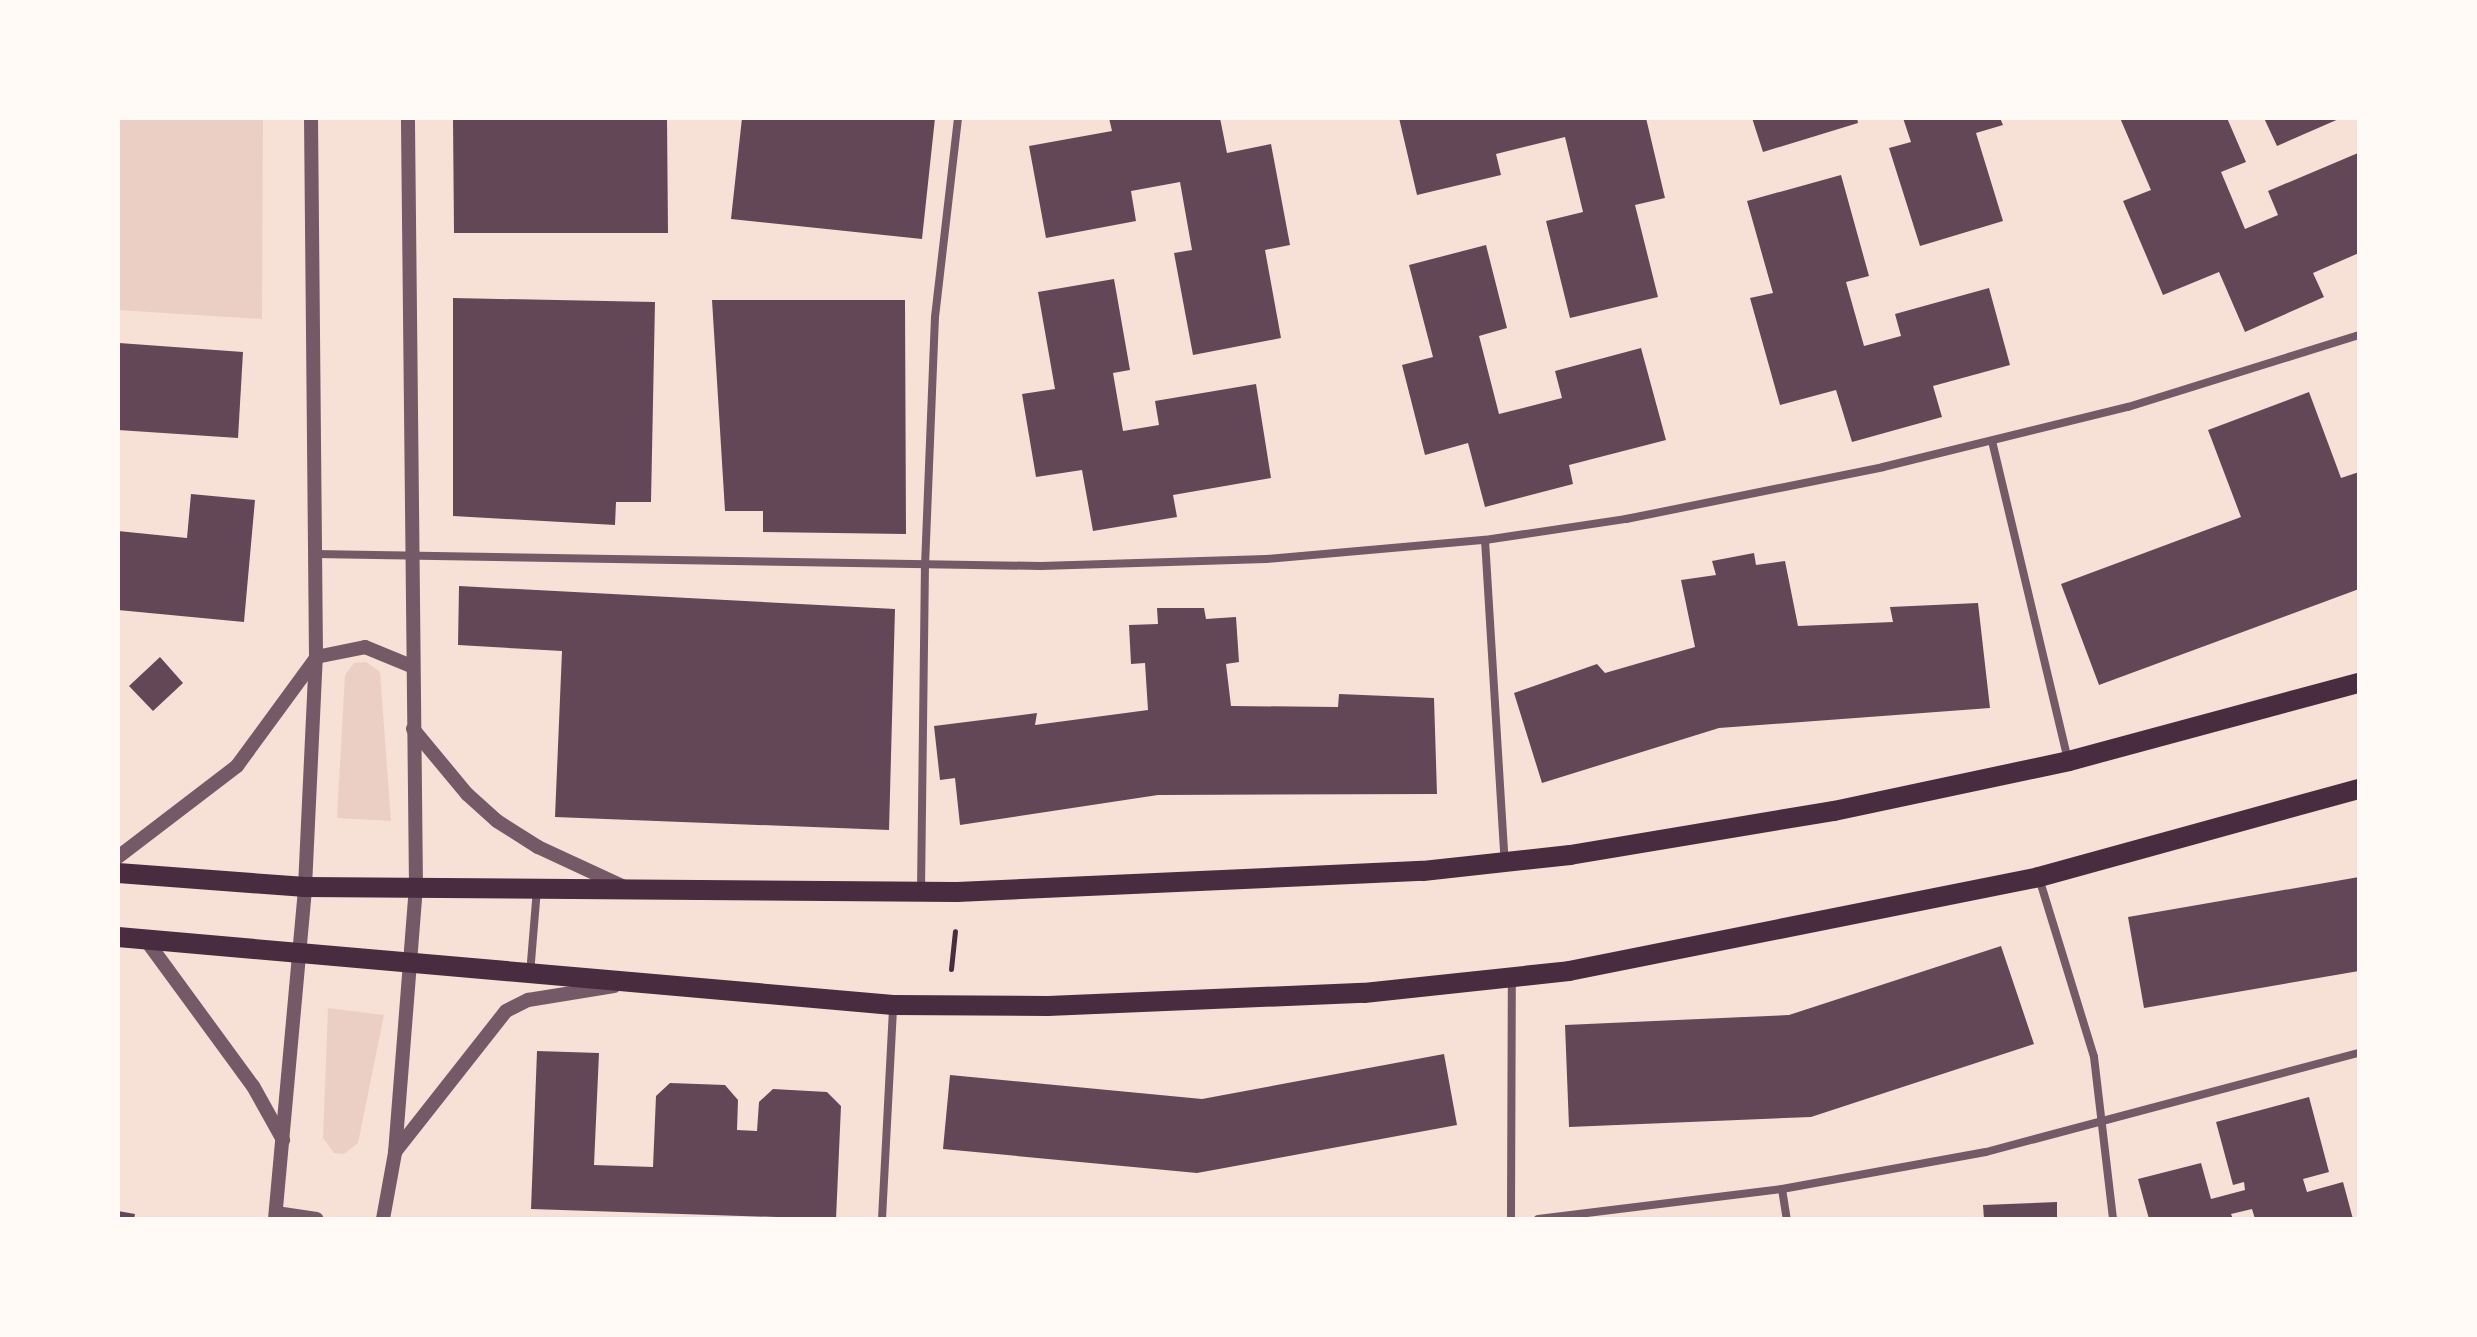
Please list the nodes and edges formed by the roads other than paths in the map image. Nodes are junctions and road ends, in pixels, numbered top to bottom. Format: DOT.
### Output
graph roads {
  1 [pos="311,118"];
  2 [pos="408,118"];
  3 [pos="958,118"];
  4 [pos="2359,335"];
  5 [pos="1992,441"];
  6 [pos="1485,540"];
  7 [pos="315,554"];
  8 [pos="410,555"];
  9 [pos="925,566"];
  10 [pos="316,657"];
  11 [pos="411,666"];
  12 [pos="2359,683"];
  13 [pos="413,729"];
  14 [pos="2069,761"];
  15 [pos="2359,789"];
  16 [pos="118,857"];
  17 [pos="1505,863"];
  18 [pos="118,873"];
  19 [pos="2039,877"];
  20 [pos="305,887"];
  21 [pos="416,887"];
  22 [pos="537,887"];
  23 [pos="626,888"];
  24 [pos="921,892"];
  25 [pos="118,937"];
  26 [pos="146,940"];
  27 [pos="299,955"];
  28 [pos="411,966"];
  29 [pos="529,976"];
  30 [pos="1512,980"];
  31 [pos="620,985"];
  32 [pos="893,1005"];
  33 [pos="2359,1053"];
  34 [pos="2105,1119"];
  35 [pos="283,1140"];
  36 [pos="395,1153"];
  37 [pos="1782,1189"];
  38 [pos="275,1216"];
  39 [pos="317,1219"];
  40 [pos="383,1219"];
  41 [pos="882,1219"];
  42 [pos="1511,1219"];
  43 [pos="1538,1219"];
  44 [pos="1787,1219"];
  45 [pos="2113,1219"];
  1 -- 7 [label="street"];
  2 -- 8 [label="street"];
  3 -- 9 [label="street"];
  4 -- 5 [label="street"];
  5 -- 6 [label="street"];
  5 -- 14 [label="street"];
  6 -- 9 [label="street"];
  6 -- 17 [label="street"];
  7 -- 8 [label="street"];
  7 -- 10 [label="street"];
  8 -- 9 [label="street"];
  8 -- 11 [label="street"];
  9 -- 24 [label="street"];
  10 -- 11 [label="street"];
  10 -- 16 [label="street"];
  10 -- 20 [label="street"];
  11 -- 13 [label="street"];
  12 -- 14 [label="main road"];
  13 -- 21 [label="street"];
  13 -- 23 [label="street"];
  14 -- 17 [label="main road"];
  15 -- 19 [label="main road"];
  17 -- 24 [label="main road"];
  18 -- 20 [label="main road"];
  19 -- 30 [label="main road"];
  19 -- 34 [label="street"];
  20 -- 21 [label="main road"];
  20 -- 27 [label="street"];
  21 -- 22 [label="main road"];
  21 -- 28 [label="street"];
  22 -- 23 [label="main road"];
  22 -- 29 [label="street"];
  23 -- 24 [label="main road"];
  25 -- 26 [label="main road"];
  26 -- 27 [label="main road"];
  26 -- 35 [label="street"];
  27 -- 28 [label="main road"];
  27 -- 35 [label="street"];
  28 -- 29 [label="main road"];
  28 -- 36 [label="street"];
  29 -- 31 [label="main road"];
  30 -- 32 [label="main road"];
  30 -- 42 [label="street"];
  31 -- 32 [label="main road"];
  31 -- 36 [label="street"];
  32 -- 41 [label="street"];
  33 -- 34 [label="street"];
  34 -- 37 [label="street"];
  34 -- 45 [label="street"];
  35 -- 38 [label="street"];
  36 -- 40 [label="street"];
  37 -- 43 [label="street"];
  37 -- 44 [label="street"];
  38 -- 39 [label="street"];
}
